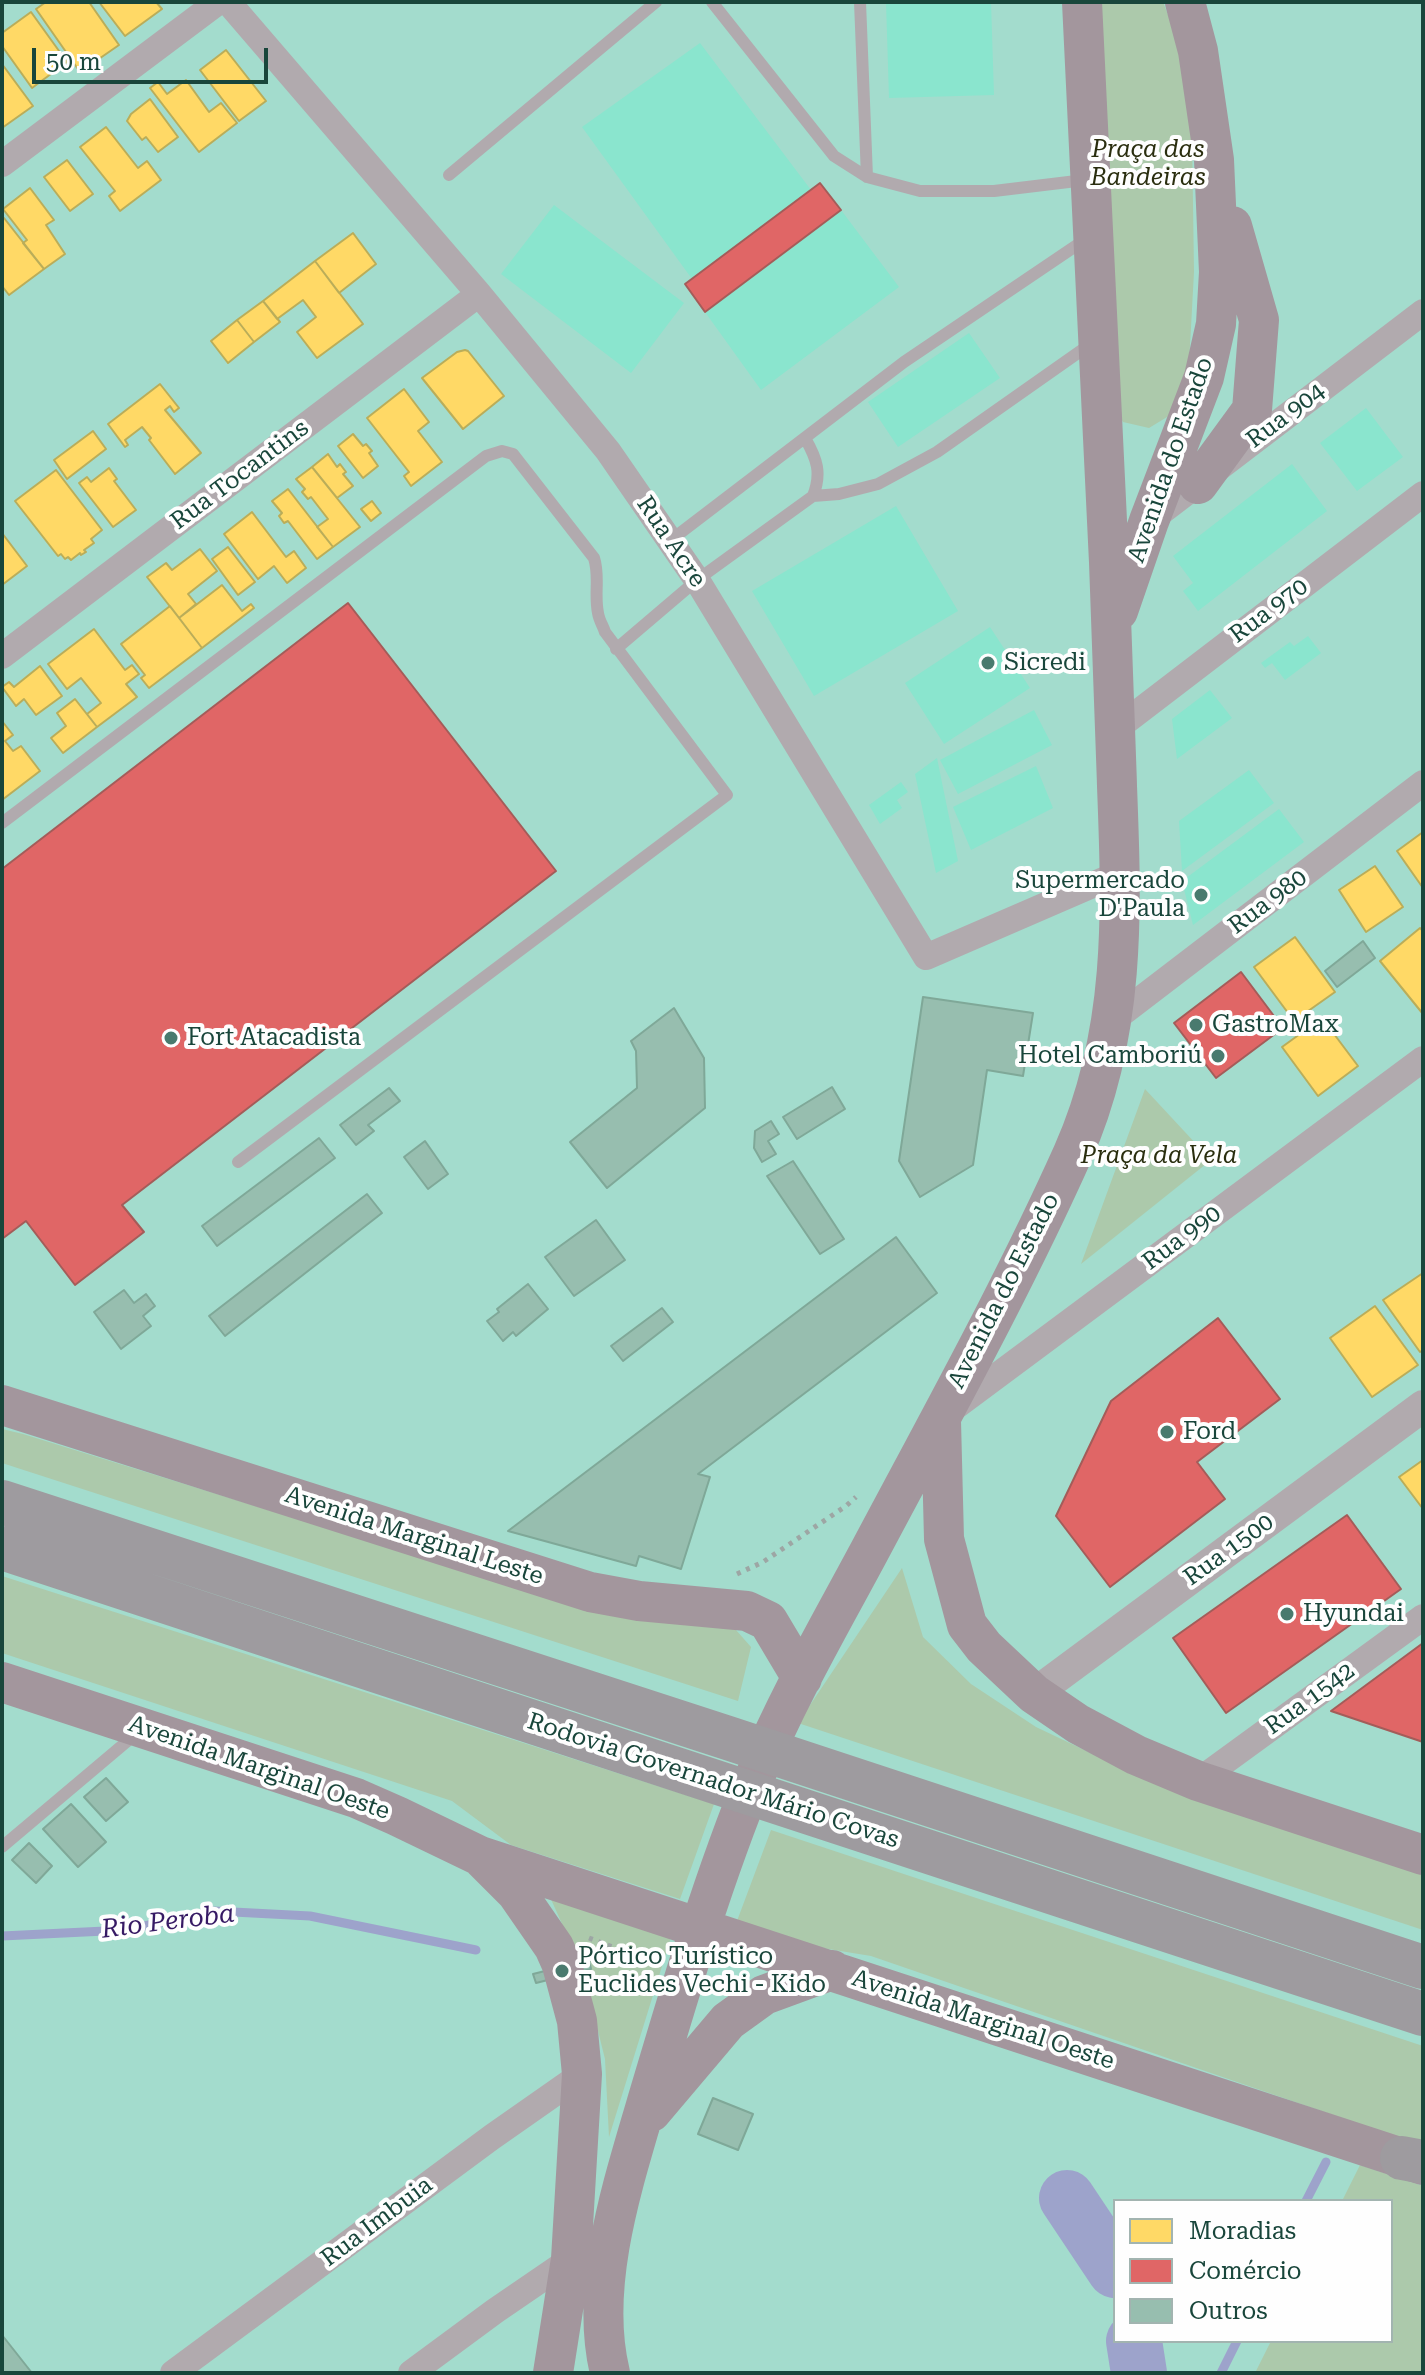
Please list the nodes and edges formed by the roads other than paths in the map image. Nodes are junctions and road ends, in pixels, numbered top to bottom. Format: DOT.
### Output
graph roads {
  1 [pos="218,2"];
  2 [pos="228,2"];
  3 [pos="656,2"];
  4 [pos="712,2"];
  5 [pos="860,2"];
  6 [pos="1082,2"];
  7 [pos="1185,2"];
  8 [pos="1214,160"];
  9 [pos="2,164"];
  10 [pos="449,175"];
  11 [pos="867,177"];
  12 [pos="1090,179"];
  13 [pos="1093,235"];
  14 [pos="479,294"];
  15 [pos="1423,312"];
  16 [pos="1098,339"];
  17 [pos="805,438"];
  18 [pos="1198,484"];
  19 [pos="1423,494"];
  20 [pos="813,496"];
  21 [pos="1149,521"];
  22 [pos="671,540"];
  23 [pos="697,580"];
  24 [pos="1112,630"];
  25 [pos="616,649"];
  26 [pos="2,656"];
  27 [pos="1116,729"];
  28 [pos="1423,783"];
  29 [pos="2,823"];
  30 [pos="1120,873"];
  31 [pos="1112,1021"];
  32 [pos="1423,1059"];
  33 [pos="238,1162"];
  34 [pos="2,1405"];
  35 [pos="1423,1406"];
  36 [pos="941,1417"];
  37 [pos="2,1502"];
  38 [pos="2,1548"];
  39 [pos="1423,1617"];
  40 [pos="802,1678"];
  41 [pos="2,1682"];
  42 [pos="1034,1694"];
  43 [pos="143,1728"];
  44 [pos="736,1765"];
  45 [pos="1198,1781"];
  46 [pos="2,1847"];
  47 [pos="1423,1855"];
  48 [pos="480,1856"];
  49 [pos="701,1927"];
  50 [pos="1423,1967"];
  51 [pos="832,1970"];
  52 [pos="1423,2014"];
  53 [pos="582,2074"];
  54 [pos="641,2125"];
  55 [pos="1416,2161"];
  56 [pos="571,2259"];
  57 [pos="173,2373"];
  58 [pos="411,2373"];
  59 [pos="553,2373"];
  60 [pos="610,2373"];
  1 -- 9 [label="street"];
  2 -- 14 [label="street, Rua Acre"];
  3 -- 10 [label="lane"];
  4 -- 11 [label="lane"];
  5 -- 11 [label="lane"];
  6 -- 12 [label="main road, Avenida do Estado"];
  7 -- 8 [label="main road, Avenida do Estado"];
  8 -- 18 [label="main road"];
  8 -- 21 [label="main road, Avenida do Estado"];
  11 -- 12 [label="lane"];
  12 -- 13 [label="main road, Avenida do Estado"];
  13 -- 16 [label="main road, Avenida do Estado"];
  13 -- 17 [label="lane"];
  14 -- 22 [label="street, Rua Acre"];
  14 -- 26 [label="street, Rua Tocantins"];
  15 -- 18 [label="street, Rua 904"];
  16 -- 20 [label="lane"];
  16 -- 24 [label="main road, Avenida do Estado"];
  17 -- 20 [label="lane"];
  17 -- 22 [label="lane"];
  18 -- 21 [label="street, Rua 904"];
  19 -- 27 [label="street, Rua 970"];
  20 -- 23 [label="lane"];
  21 -- 24 [label="main road, Avenida do Estado"];
  22 -- 23 [label="street, Rua Acre"];
  23 -- 25 [label="lane"];
  23 -- 30 [label="street, Rua Acre"];
  24 -- 27 [label="main road, Avenida do Estado"];
  25 -- 29 [label="lane"];
  25 -- 33 [label="lane"];
  27 -- 30 [label="main road, Avenida do Estado"];
  28 -- 31 [label="street, Rua 980"];
  30 -- 31 [label="main road, Avenida do Estado"];
  31 -- 36 [label="main road, Avenida do Estado"];
  32 -- 36 [label="street, Rua 990"];
  34 -- 40 [label="main road, Avenida Marginal Leste"];
  35 -- 42 [label="street, Rua 1500"];
  36 -- 40 [label="main road, Avenida do Estado"];
  36 -- 42 [label="main road"];
  37 -- 44 [label="highway, Rodovia Governador Mário Covas"];
  38 -- 44 [label="highway, Rodovia Governador Mário Covas"];
  39 -- 45 [label="street, Rua 1542"];
  40 -- 44 [label="main road, Avenida do Estado"];
  41 -- 43 [label="main road, Avenida Marginal Oeste"];
  42 -- 45 [label="main road"];
  43 -- 46 [label="lane"];
  43 -- 48 [label="main road, Avenida Marginal Oeste"];
  44 -- 49 [label="main road, Avenida do Estado"];
  44 -- 50 [label="highway, Rodovia Governador Mário Covas"];
  44 -- 52 [label="highway, Rodovia Governador Mário Covas"];
  45 -- 47 [label="main road"];
  48 -- 49 [label="main road, Avenida Marginal Oeste"];
  48 -- 53 [label="main road"];
  49 -- 51 [label="main road, Avenida Marginal Oeste"];
  49 -- 54 [label="main road, Avenida do Estado"];
  51 -- 54 [label="main road"];
  51 -- 55 [label="main road, Avenida Marginal Oeste"];
  53 -- 56 [label="main road"];
  53 -- 57 [label="street, Rua Imbuia"];
  54 -- 60 [label="main road, Avenida do Estado"];
  56 -- 58 [label="street"];
  56 -- 59 [label="main road"];
}
